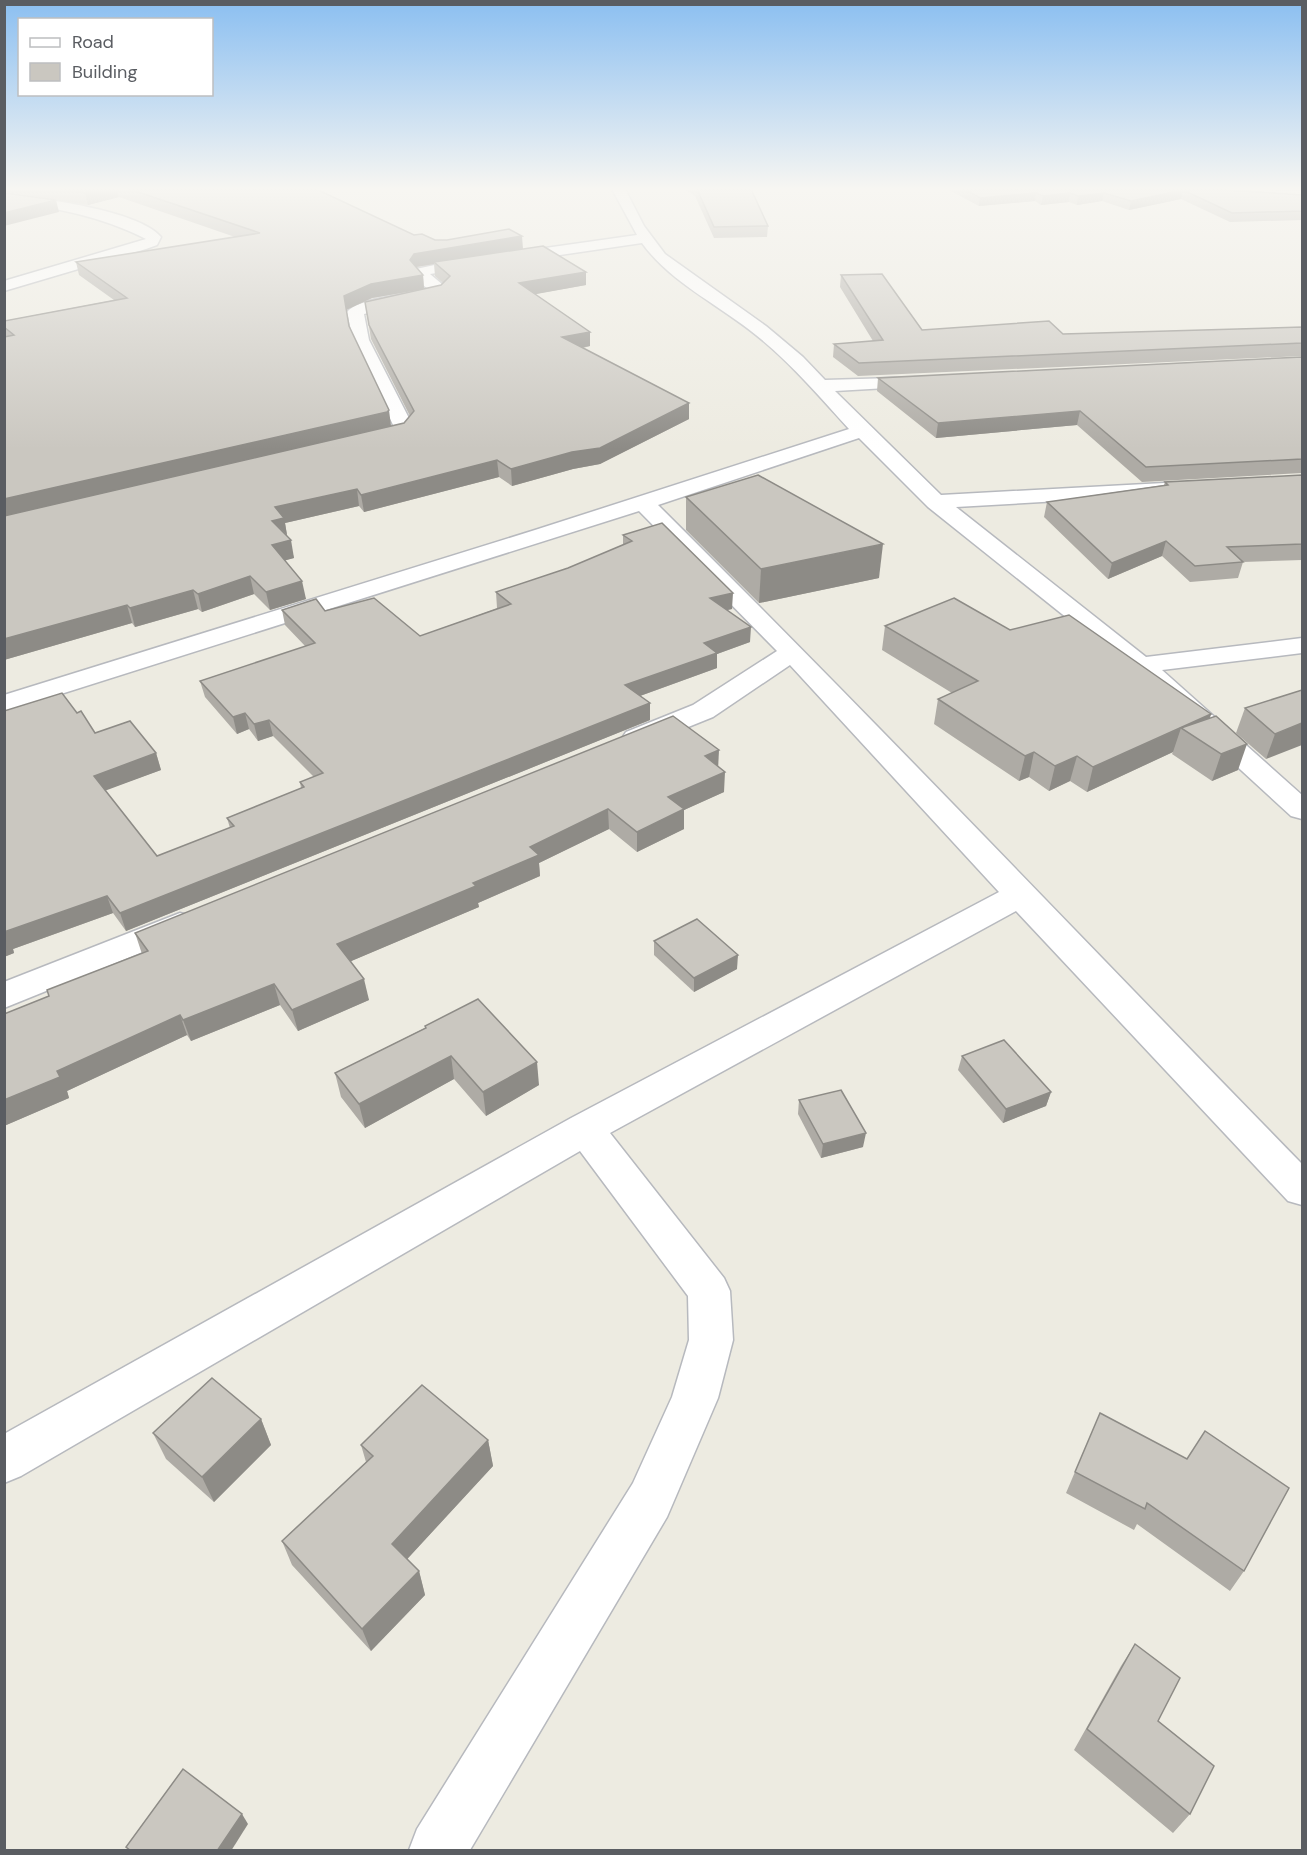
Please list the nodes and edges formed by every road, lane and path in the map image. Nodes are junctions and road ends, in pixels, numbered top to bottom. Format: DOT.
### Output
graph roads {
  1 [pos="40,276"];
  2 [pos="424,276"];
  3 [pos="682,276"];
  4 [pos="4,286"];
  5 [pos="937,381"];
  6 [pos="819,386"];
  7 [pos="862,431"];
  8 [pos="343,448"];
  9 [pos="1184,488"];
  10 [pos="936,502"];
  11 [pos="644,503"];
  12 [pos="1302,645"];
  13 [pos="792,652"];
  14 [pos="1141,665"];
  15 [pos="4,704"];
  16 [pos="608,749"];
  17 [pos="1302,810"];
  18 [pos="1020,895"];
  19 [pos="204,914"];
  20 [pos="4,996"];
  21 [pos="585,1129"];
  22 [pos="1302,1189"];
  23 [pos="4,1460"];
  24 [pos="438,1851"];
  1 -- 4 [label="street"];
  2 -- 8 [label="street"];
  3 -- 6 [label="street"];
  5 -- 6 [label="street"];
  6 -- 7 [label="street"];
  7 -- 10 [label="street"];
  7 -- 11 [label="street"];
  9 -- 10 [label="street"];
  10 -- 14 [label="street"];
  11 -- 13 [label="street"];
  11 -- 15 [label="street"];
  12 -- 14 [label="street"];
  13 -- 16 [label="street"];
  13 -- 18 [label="street"];
  14 -- 17 [label="street"];
  18 -- 21 [label="street"];
  18 -- 22 [label="street"];
  19 -- 20 [label="street"];
  21 -- 23 [label="street"];
  21 -- 24 [label="street"];
}
